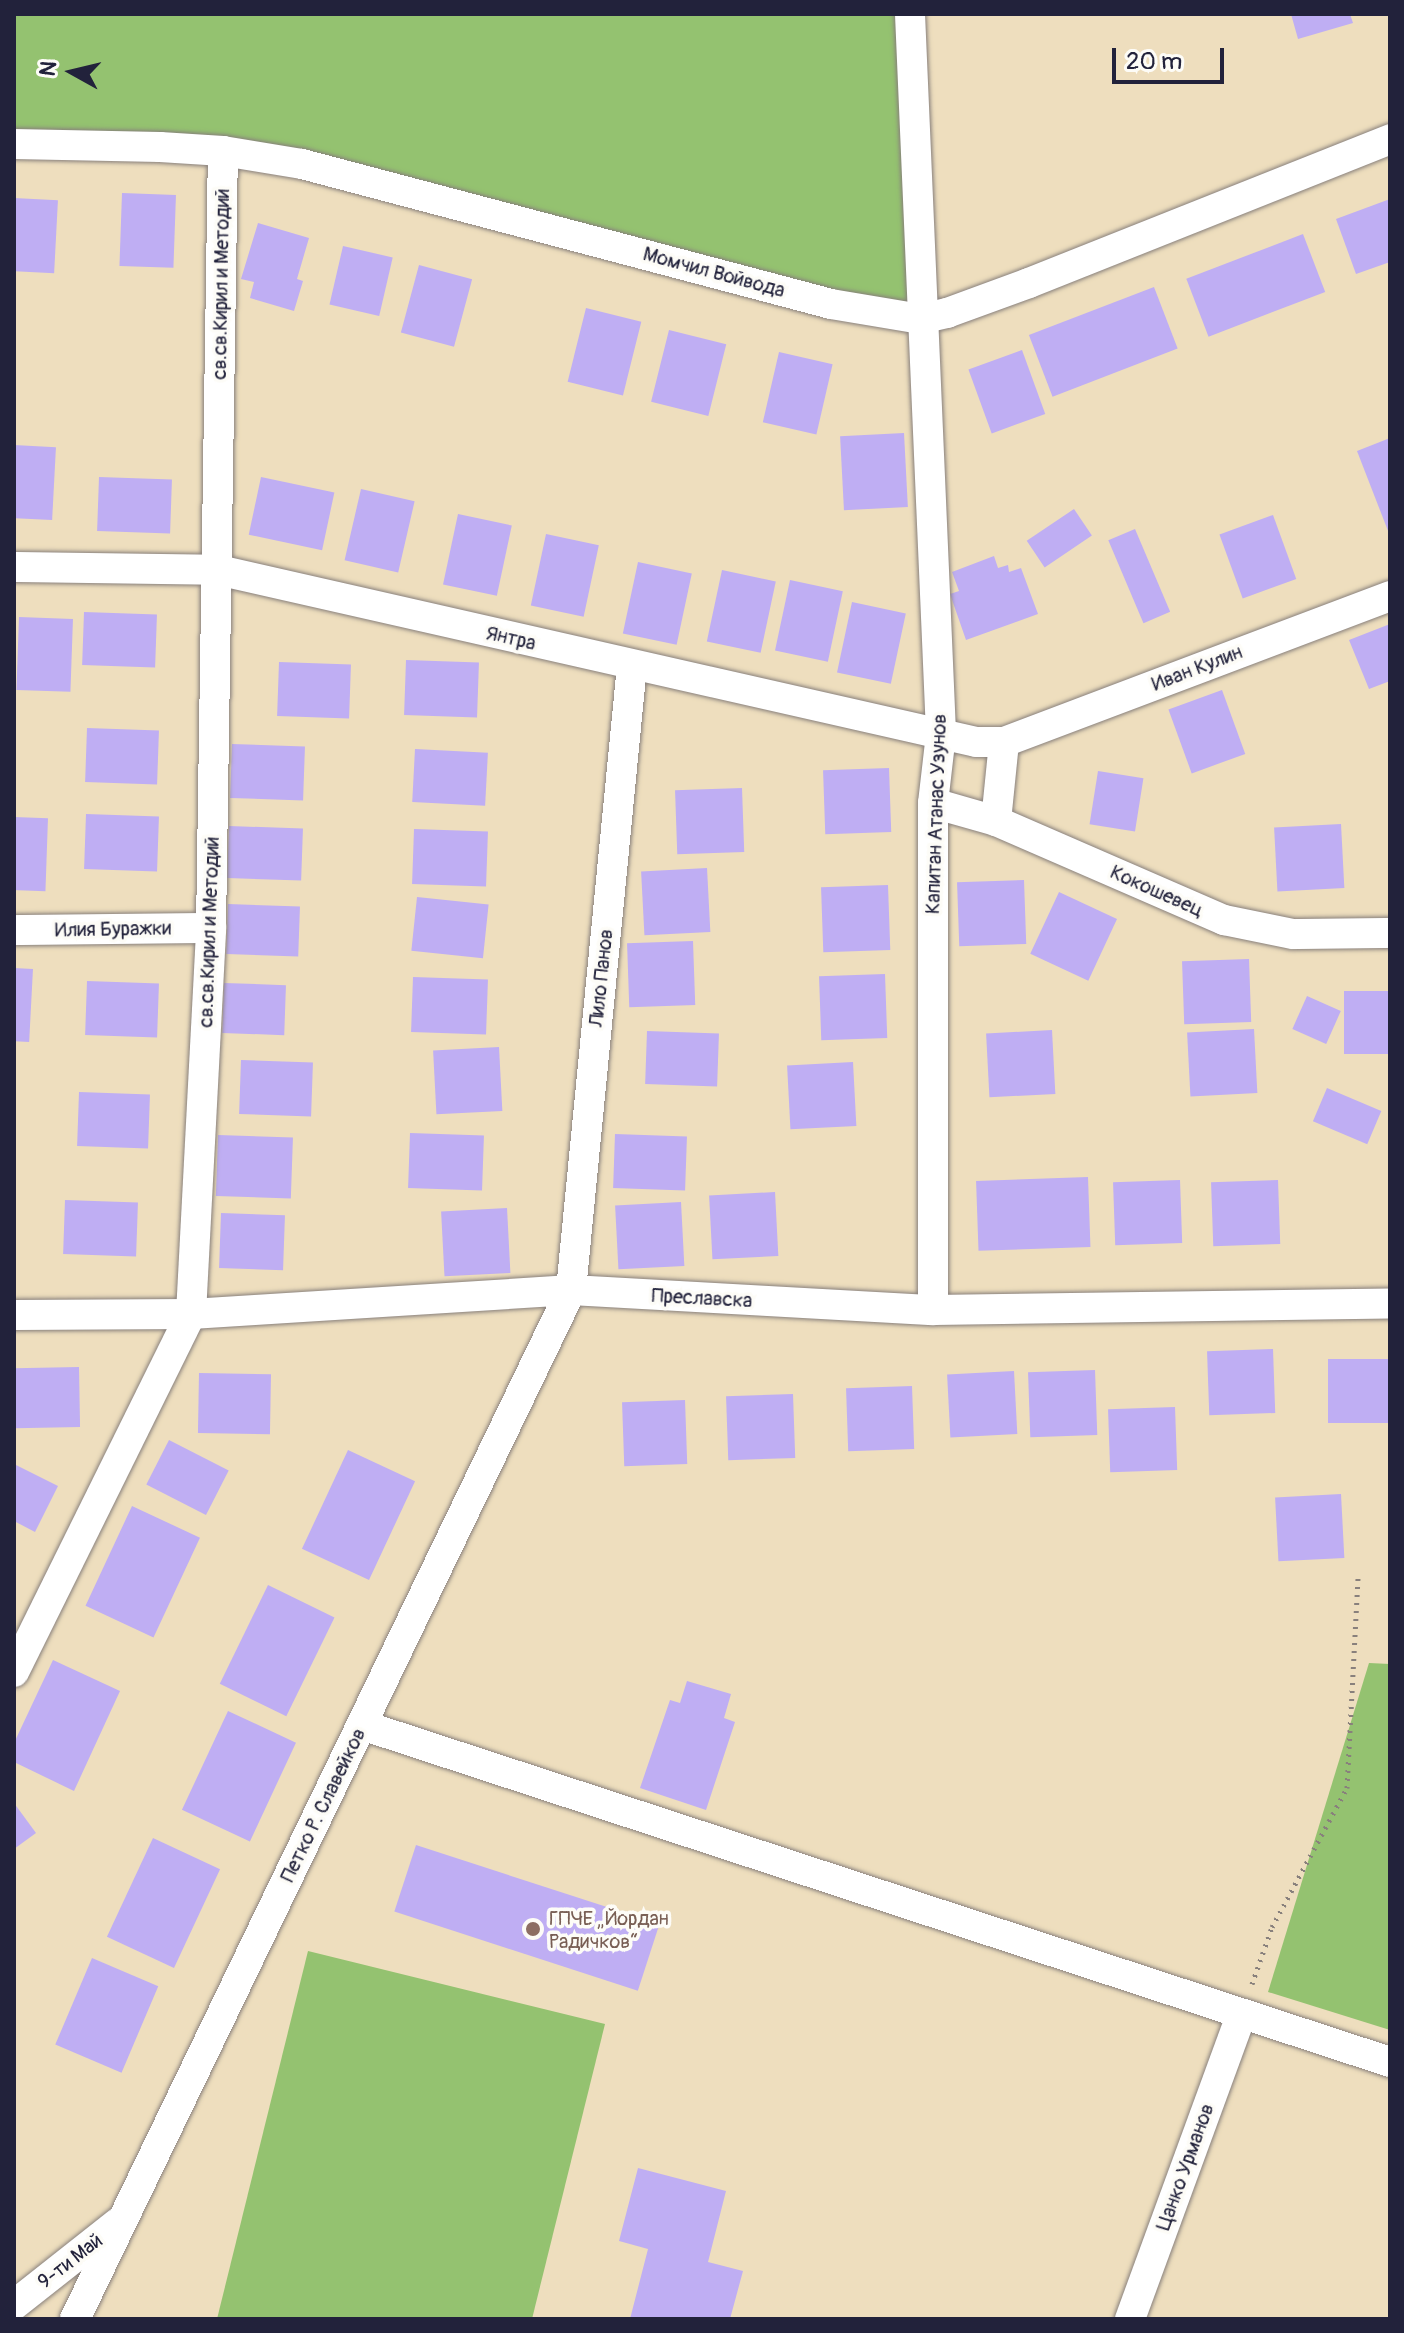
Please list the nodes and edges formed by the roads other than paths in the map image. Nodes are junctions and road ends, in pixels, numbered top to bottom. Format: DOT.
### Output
graph roads {
  1 [pos="910,14"];
  2 [pos="1390,139"];
  3 [pos="14,144"];
  4 [pos="223,151"];
  5 [pos="921,319"];
  6 [pos="14,567"];
  7 [pos="218,570"];
  8 [pos="1390,596"];
  9 [pos="632,666"];
  10 [pos="941,734"];
  11 [pos="1004,742"];
  12 [pos="933,803"];
  13 [pos="996,821"];
  14 [pos="211,928"];
  15 [pos="14,930"];
  16 [pos="1390,933"];
  17 [pos="571,1290"];
  18 [pos="1390,1304"];
  19 [pos="933,1310"];
  20 [pos="191,1314"];
  21 [pos="14,1315"];
  22 [pos="14,1672"];
  23 [pos="362,1725"];
  24 [pos="1241,2015"];
  25 [pos="1390,2062"];
  26 [pos="126,2217"];
  27 [pos="14,2305"];
  28 [pos="75,2319"];
  29 [pos="1130,2319"];
  1 -- 5 [label="street, Капитан Атанас Узунов"];
  2 -- 5 [label="street, Момчил Войвода"];
  3 -- 4 [label="street, Момчил Войвода"];
  4 -- 5 [label="street, Момчил Войвода"];
  4 -- 7 [label="street, св.св.Кирил и Методий"];
  5 -- 10 [label="street, Капитан Атанас Узунов"];
  6 -- 7 [label="street, Янтра"];
  7 -- 9 [label="street, Янтра"];
  7 -- 14 [label="street, св.св.Кирил и Методий"];
  8 -- 11 [label="street, Иван Кулин"];
  9 -- 10 [label="street, Янтра"];
  9 -- 17 [label="street, Лило Панов"];
  10 -- 11 [label="street, Янтра"];
  10 -- 12 [label="street, Капитан Атанас Узунов"];
  11 -- 13 [label="street"];
  12 -- 13 [label="street, Кокошевец"];
  12 -- 19 [label="street, Капитан Атанас Узунов"];
  13 -- 16 [label="street, Кокошевец"];
  14 -- 15 [label="street, Илия Буражки"];
  14 -- 20 [label="street, св.св.Кирил и Методий"];
  17 -- 19 [label="street, Преславска"];
  17 -- 20 [label="street, Преславска"];
  17 -- 23 [label="street, Петко Р. Славейков"];
  18 -- 19 [label="street, Преславска"];
  20 -- 21 [label="street, Преславска"];
  20 -- 22 [label="street, св.св.Кирил и Методий"];
  23 -- 24 [label="street"];
  23 -- 26 [label="street, Петко Р. Славейков"];
  24 -- 25 [label="street"];
  24 -- 29 [label="street, Цанко Урманов"];
  26 -- 27 [label="street, 9-ти Май"];
  26 -- 28 [label="street, Петко Р. Славейков"];
}
